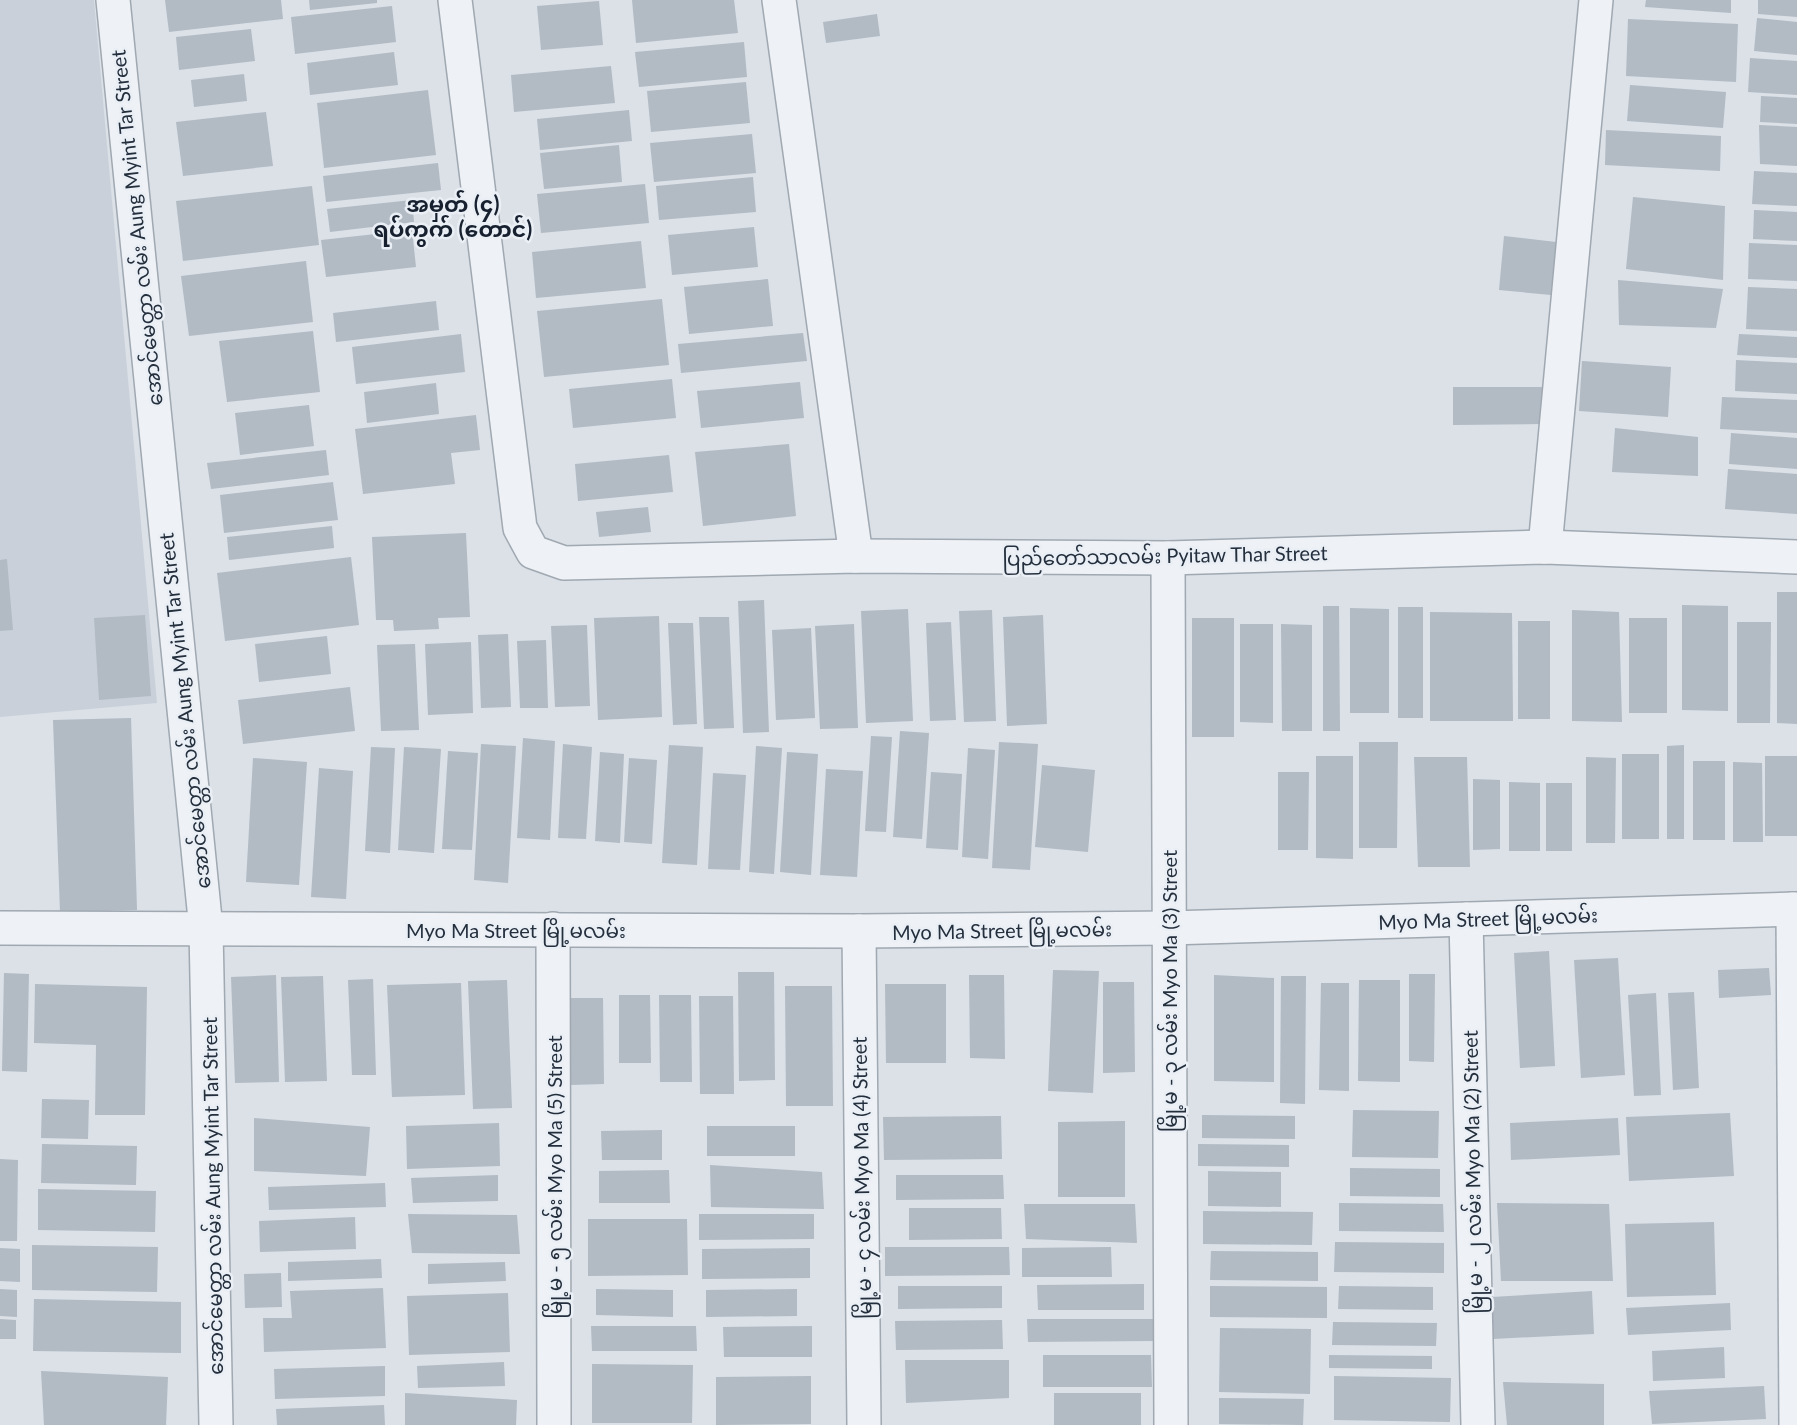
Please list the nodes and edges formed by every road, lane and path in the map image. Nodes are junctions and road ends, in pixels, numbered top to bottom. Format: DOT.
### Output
graph roads {
  1 [pos="112,0"];
  2 [pos="455,0"];
  3 [pos="779,0"];
  4 [pos="1596,0"];
  5 [pos="1545,547"];
  6 [pos="856,556"];
  7 [pos="1797,557"];
  8 [pos="1168,558"];
  9 [pos="1795,909"];
  10 [pos="1466,919"];
  11 [pos="0,928"];
  12 [pos="1169,928"];
  13 [pos="206,929"];
  14 [pos="553,929"];
  15 [pos="859,931"];
  16 [pos="216,1425"];
  17 [pos="554,1425"];
  18 [pos="864,1425"];
  19 [pos="1171,1425"];
  20 [pos="1478,1425"];
  21 [pos="1796,1425"];
  1 -- 13 [label="street, အောင်မေတ္တာ လမ်း Aung Myint Tar Street"];
  2 -- 6 [label="street, ပြည်တော်သာလမ်း Pyitaw Thar Street"];
  3 -- 6 [label="street"];
  4 -- 5 [label="street"];
  5 -- 7 [label="street, ပြည်တော်သာလမ်း Pyitaw Thar Street"];
  5 -- 8 [label="street, ပြည်တော်သာလမ်း Pyitaw Thar Street"];
  6 -- 8 [label="street, ပြည်တော်သာလမ်း Pyitaw Thar Street"];
  8 -- 12 [label="street, မြို့မ - ၃ လမ်း Myo Ma (3) Street"];
  9 -- 10 [label="street, Myo Ma Street မြို့မလမ်း"];
  9 -- 21 [label="street"];
  10 -- 12 [label="street, Myo Ma Street မြို့မလမ်း"];
  10 -- 20 [label="street, မြို့မ - ၂ လမ်း Myo Ma (2) Street"];
  11 -- 13 [label="street, Myo Ma Street မြို့မလမ်း"];
  12 -- 15 [label="street, Myo Ma Street မြို့မလမ်း"];
  12 -- 19 [label="street, မြို့မ - ၃ လမ်း Myo Ma (3) Street"];
  13 -- 14 [label="street, Myo Ma Street မြို့မလမ်း"];
  13 -- 16 [label="street, အောင်မေတ္တာ လမ်း Aung Myint Tar Street"];
  14 -- 15 [label="street, Myo Ma Street မြို့မလမ်း"];
  14 -- 17 [label="street, မြို့မ - ၅ လမ်း Myo Ma (5) Street"];
  15 -- 18 [label="street, မြို့မ - ၄ လမ်း Myo Ma (4) Street"];
}
